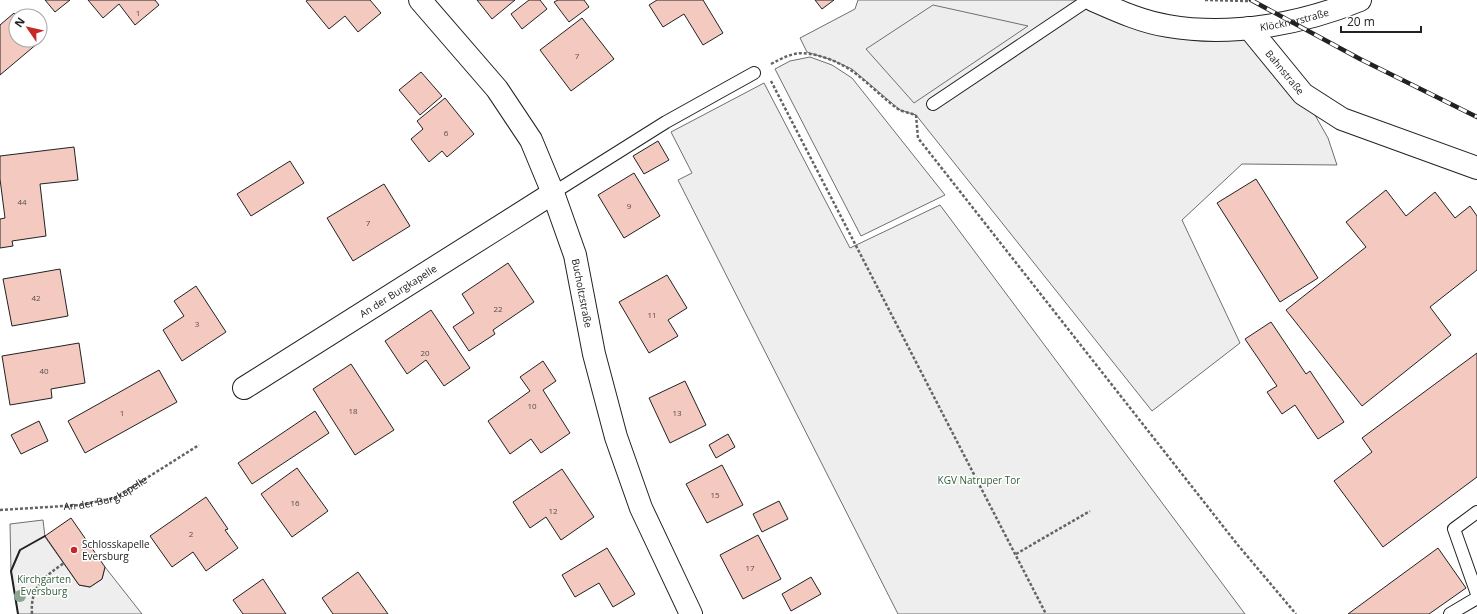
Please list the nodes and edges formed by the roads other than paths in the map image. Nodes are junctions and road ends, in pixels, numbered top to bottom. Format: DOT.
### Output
graph roads {
  1 [pos="420,0"];
  2 [pos="1088,0"];
  3 [pos="1093,0"];
  4 [pos="1360,0"];
  5 [pos="1249,28"];
  6 [pos="759,70"];
  7 [pos="934,104"];
  8 [pos="1477,168"];
  9 [pos="553,193"];
  10 [pos="244,388"];
  11 [pos="1477,512"];
  12 [pos="1477,594"];
  13 [pos="1477,598"];
  14 [pos="691,614"];
  15 [pos="1450,614"];
  1 -- 9 [label="street, Bucholtzstraße"];
  2 -- 7 [label="lane"];
  3 -- 5 [label="street"];
  4 -- 5 [label="street, Klöcknerstraße"];
  5 -- 8 [label="street, Bahnstraße"];
  6 -- 9 [label="lane"];
  9 -- 10 [label="street, An der Burgkapelle"];
  9 -- 14 [label="street, Bucholtzstraße"];
  11 -- 12 [label="lane"];
  13 -- 15 [label="lane"];
}
